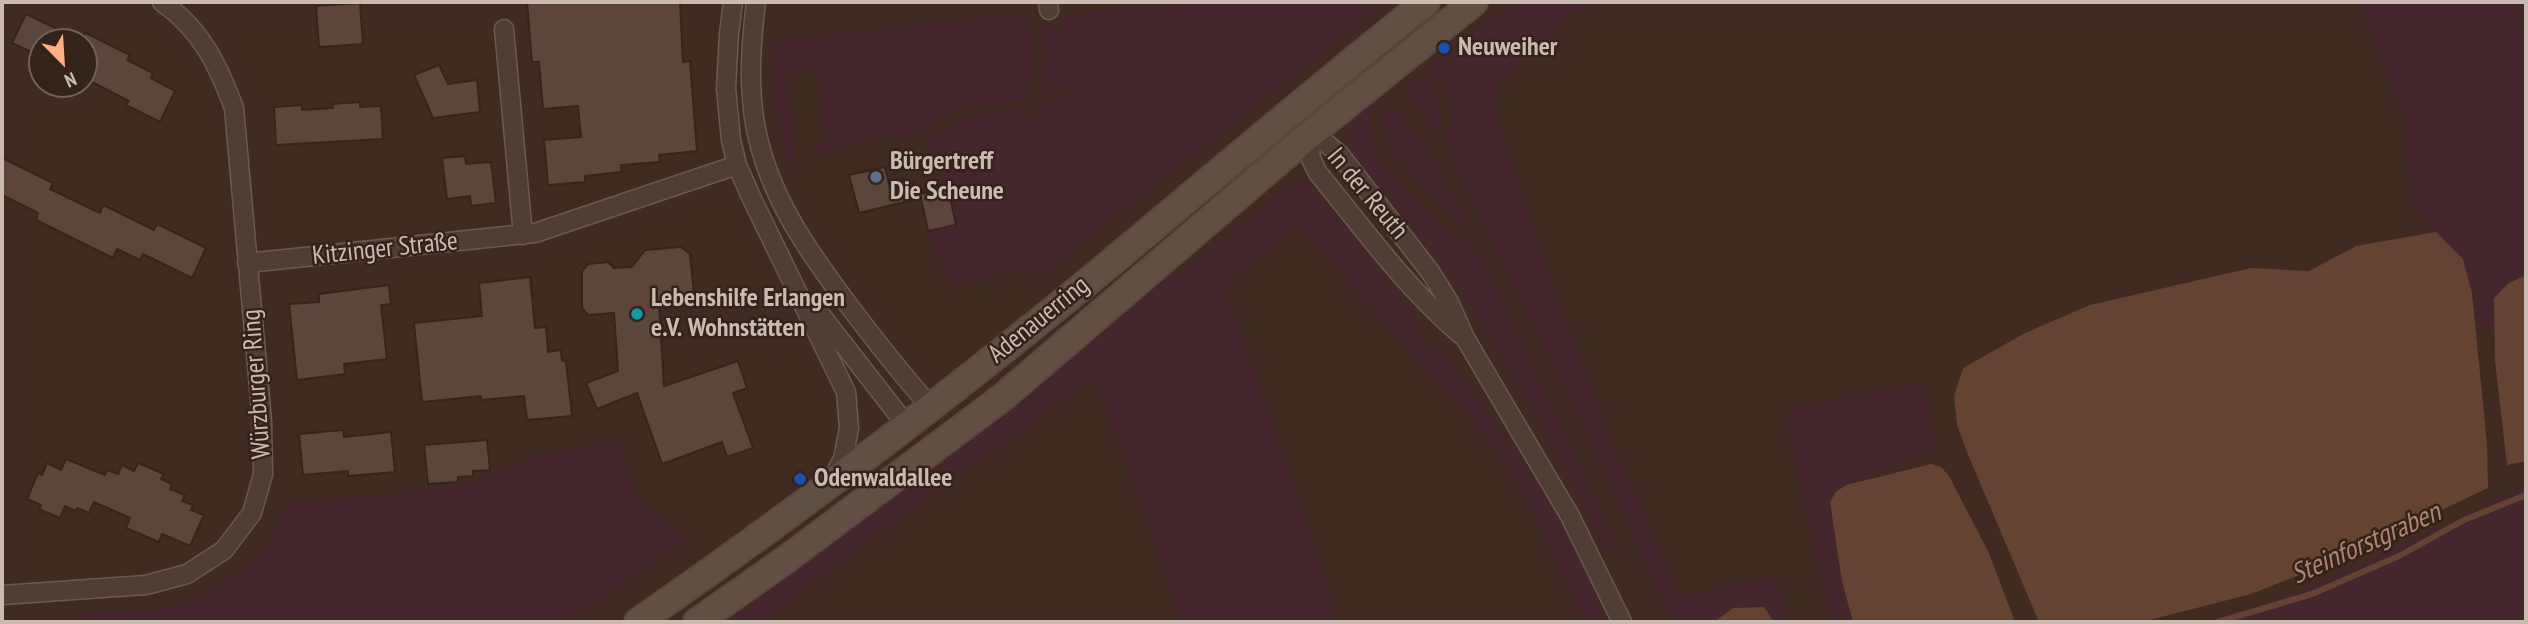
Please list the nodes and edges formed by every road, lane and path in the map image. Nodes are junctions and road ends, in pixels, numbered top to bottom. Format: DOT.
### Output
graph roads {
  1 [pos="162,2"];
  2 [pos="733,2"];
  3 [pos="755,2"];
  4 [pos="1426,2"];
  5 [pos="1474,2"];
  6 [pos="504,29"];
  7 [pos="1290,112"];
  8 [pos="1308,136"];
  9 [pos="737,165"];
  10 [pos="523,234"];
  11 [pos="247,263"];
  12 [pos="790,275"];
  13 [pos="1465,338"];
  14 [pos="930,407"];
  15 [pos="906,426"];
  16 [pos="940,444"];
  17 [pos="831,483"];
  18 [pos="2,595"];
  19 [pos="638,622"];
  20 [pos="697,622"];
  21 [pos="1622,622"];
  1 -- 11 [label="street, Würzburger Ring"];
  2 -- 9 [label="street"];
  3 -- 14 [label="street"];
  4 -- 7 [label="main road, Adenauerring"];
  5 -- 8 [label="main road, Adenauerring"];
  6 -- 10 [label="street"];
  7 -- 8 [label="main road"];
  7 -- 14 [label="main road, Adenauerring"];
  8 -- 13 [label="street, In der Reuth"];
  8 -- 13 [label="street, In der Reuth"];
  8 -- 16 [label="main road, Adenauerring"];
  9 -- 10 [label="street, Kitzinger Straße"];
  9 -- 12 [label="street"];
  10 -- 11 [label="street, Kitzinger Straße"];
  11 -- 18 [label="street, Würzburger Ring"];
  12 -- 15 [label="street"];
  12 -- 17 [label="street"];
  13 -- 21 [label="street, In der Reuth"];
  14 -- 15 [label="main road, Adenauerring"];
  14 -- 16 [label="main road"];
  15 -- 16 [label="main road"];
  15 -- 17 [label="main road, Adenauerring"];
  16 -- 20 [label="main road, Adenauerring"];
  17 -- 19 [label="main road, Adenauerring"];
}
